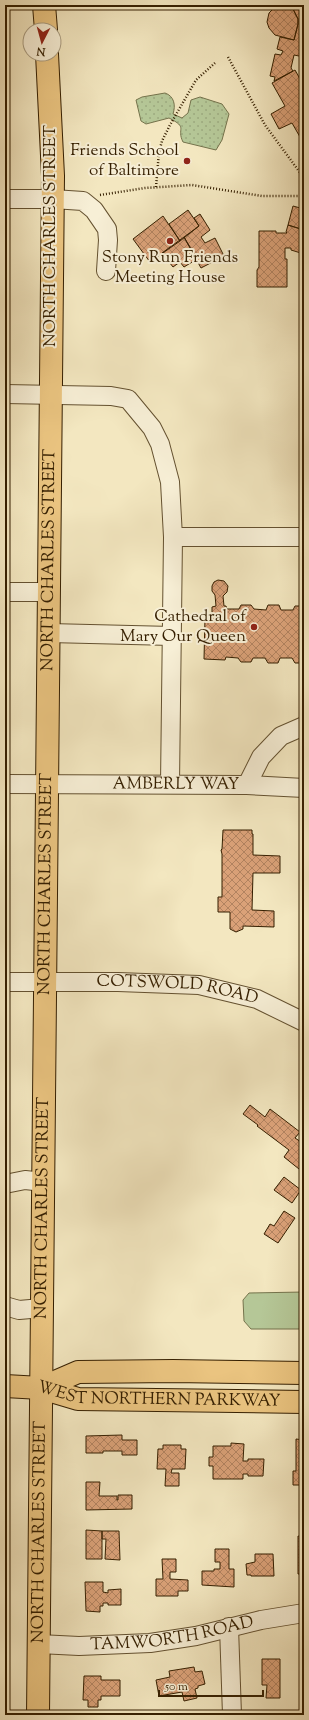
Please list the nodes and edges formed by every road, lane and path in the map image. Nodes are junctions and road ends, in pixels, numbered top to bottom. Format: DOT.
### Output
graph roads {
  1 [pos="44,5"];
  2 [pos="258,5"];
  3 [pos="260,9"];
  4 [pos="45,22"];
  5 [pos="228,57"];
  6 [pos="48,62"];
  7 [pos="215,63"];
  8 [pos="304,178"];
  9 [pos="156,187"];
  10 [pos="304,196"];
  11 [pos="53,198"];
  12 [pos="5,199"];
  13 [pos="83,201"];
  14 [pos="106,271"];
  15 [pos="5,394"];
  16 [pos="51,394"];
  17 [pos="173,537"];
  18 [pos="304,537"];
  19 [pos="5,592"];
  20 [pos="49,592"];
  21 [pos="48,633"];
  22 [pos="172,636"];
  23 [pos="304,726"];
  24 [pos="48,783"];
  25 [pos="5,784"];
  26 [pos="170,784"];
  27 [pos="247,785"];
  28 [pos="304,788"];
  29 [pos="46,981"];
  30 [pos="5,982"];
  31 [pos="304,1022"];
  32 [pos="44,1182"];
  33 [pos="5,1184"];
  34 [pos="5,1306"];
  35 [pos="42,1308"];
  36 [pos="304,1373"];
  37 [pos="5,1386"];
  38 [pos="40,1388"];
  39 [pos="304,1402"];
  40 [pos="304,1613"];
  41 [pos="229,1627"];
  42 [pos="39,1644"];
  43 [pos="38,1715"];
  44 [pos="232,1715"];
  1 -- 4 [label="main road"];
  2 -- 3 [label="path"];
  5 -- 8 [label="path"];
  6 -- 11 [label="main road, NORTH CHARLES STREET"];
  7 -- 9 [label="path"];
  9 -- 10 [label="path"];
  9 -- 13 [label="path"];
  11 -- 12 [label="street"];
  11 -- 13 [label="street"];
  11 -- 16 [label="main road, NORTH CHARLES STREET"];
  13 -- 14 [label="street"];
  15 -- 16 [label="street"];
  16 -- 17 [label="street"];
  16 -- 20 [label="main road, NORTH CHARLES STREET"];
  17 -- 18 [label="street"];
  17 -- 22 [label="street"];
  19 -- 20 [label="street"];
  20 -- 21 [label="main road, NORTH CHARLES STREET"];
  21 -- 22 [label="street"];
  21 -- 24 [label="main road, NORTH CHARLES STREET"];
  22 -- 26 [label="street"];
  23 -- 27 [label="street"];
  24 -- 25 [label="street, AMBERLY WAY"];
  24 -- 26 [label="street, AMBERLY WAY"];
  24 -- 29 [label="main road, NORTH CHARLES STREET"];
  26 -- 27 [label="street, AMBERLY WAY"];
  27 -- 28 [label="street, AMBERLY WAY"];
  29 -- 30 [label="street, COTSWOLD ROAD"];
  29 -- 31 [label="street, COTSWOLD ROAD"];
  29 -- 32 [label="main road, NORTH CHARLES STREET"];
  32 -- 33 [label="street"];
  32 -- 35 [label="main road, NORTH CHARLES STREET"];
  34 -- 35 [label="street"];
  35 -- 38 [label="main road, NORTH CHARLES STREET"];
  36 -- 38 [label="main road, WEST NORTHERN PARKWAY"];
  37 -- 38 [label="main road"];
  38 -- 39 [label="main road, WEST NORTHERN PARKWAY"];
  38 -- 42 [label="main road, NORTH CHARLES STREET"];
  40 -- 41 [label="street, TAMWORTH ROAD"];
  41 -- 42 [label="street, TAMWORTH ROAD"];
  41 -- 44 [label="street"];
  42 -- 43 [label="main road, NORTH CHARLES STREET"];
}
